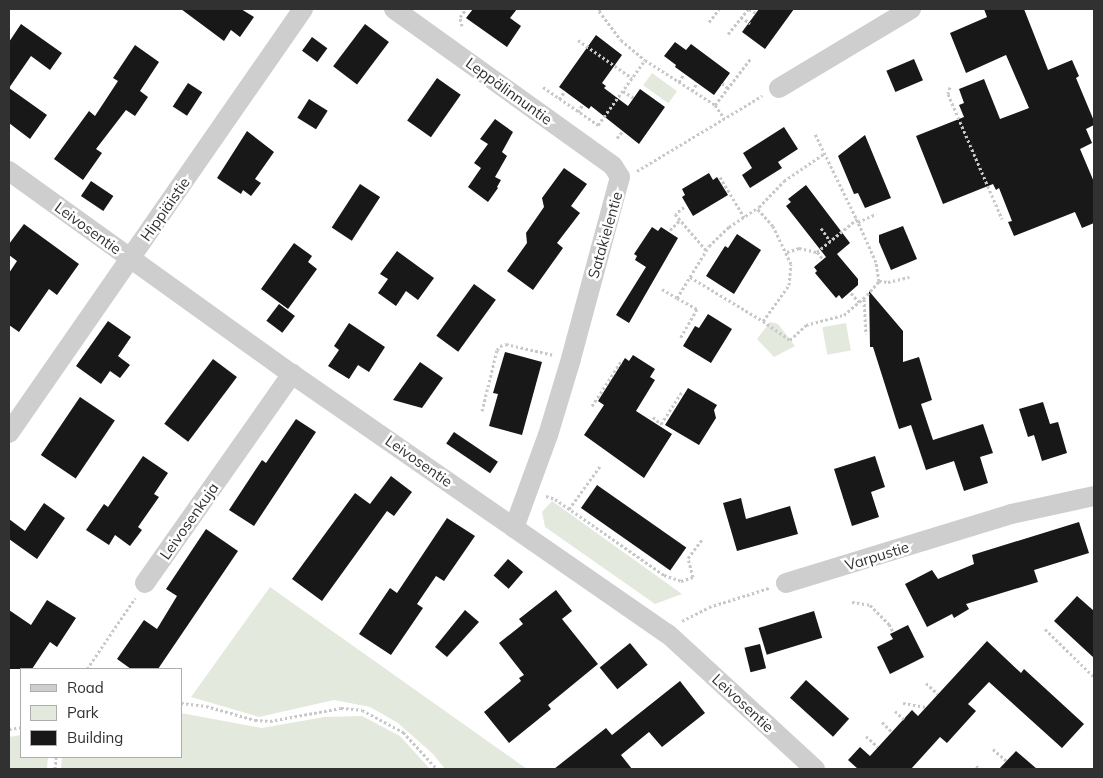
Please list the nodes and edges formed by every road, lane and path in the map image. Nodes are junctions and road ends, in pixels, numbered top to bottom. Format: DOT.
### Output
graph roads {
  1 [pos="303,9"];
  2 [pos="394,9"];
  3 [pos="466,9"];
  4 [pos="600,9"];
  5 [pos="719,9"];
  6 [pos="748,9"];
  7 [pos="911,9"];
  8 [pos="756,13"];
  9 [pos="742,17"];
  10 [pos="709,22"];
  11 [pos="750,22"];
  12 [pos="462,26"];
  13 [pos="728,34"];
  14 [pos="578,40"];
  15 [pos="751,58"];
  16 [pos="645,60"];
  17 [pos="684,74"];
  18 [pos="632,78"];
  19 [pos="679,82"];
  20 [pos="698,83"];
  21 [pos="722,83"];
  22 [pos="543,87"];
  23 [pos="950,87"];
  24 [pos="728,88"];
  25 [pos="779,88"];
  26 [pos="565,91"];
  27 [pos="623,91"];
  28 [pos="692,91"];
  29 [pos="634,98"];
  30 [pos="559,99"];
  31 [pos="583,104"];
  32 [pos="715,105"];
  33 [pos="578,112"];
  34 [pos="724,118"];
  35 [pos="622,132"];
  36 [pos="815,134"];
  37 [pos="617,138"];
  38 [pos="825,153"];
  39 [pos="9,171"];
  40 [pos="620,177"];
  41 [pos="720,177"];
  42 [pos="684,207"];
  43 [pos="756,208"];
  44 [pos="876,214"];
  45 [pos="744,217"];
  46 [pos="1002,219"];
  47 [pos="680,220"];
  48 [pos="857,220"];
  49 [pos="821,228"];
  50 [pos="670,230"];
  51 [pos="830,241"];
  52 [pos="706,250"];
  53 [pos="787,252"];
  54 [pos="817,252"];
  55 [pos="822,258"];
  56 [pos="130,259"];
  57 [pos="690,277"];
  58 [pos="909,277"];
  59 [pos="879,281"];
  60 [pos="662,289"];
  61 [pos="852,293"];
  62 [pos="678,298"];
  63 [pos="864,298"];
  64 [pos="859,302"];
  65 [pos="763,321"];
  66 [pos="866,334"];
  67 [pos="680,339"];
  68 [pos="571,359"];
  69 [pos="622,360"];
  70 [pos="292,374"];
  71 [pos="682,392"];
  72 [pos="592,406"];
  73 [pos="482,412"];
  74 [pos="653,418"];
  75 [pos="9,433"];
  76 [pos="600,466"];
  77 [pos="543,494"];
  78 [pos="1094,496"];
  79 [pos="569,509"];
  80 [pos="514,528"];
  81 [pos="703,538"];
  82 [pos="145,583"];
  83 [pos="786,583"];
  84 [pos="852,602"];
  85 [pos="1045,629"];
  86 [pos="893,632"];
  87 [pos="668,634"];
  88 [pos="88,668"];
  89 [pos="1094,677"];
  90 [pos="926,683"];
  91 [pos="938,694"];
  92 [pos="182,704"];
  93 [pos="903,704"];
  94 [pos="926,707"];
  95 [pos="894,711"];
  96 [pos="904,719"];
  97 [pos="882,722"];
  98 [pos="892,732"];
  99 [pos="866,736"];
  100 [pos="878,747"];
  101 [pos="993,749"];
  102 [pos="1007,761"];
  103 [pos="976,766"];
  104 [pos="437,769"];
  105 [pos="815,769"];
  106 [pos="980,769"];
  1 -- 56 [label="street, Hippiäistie"];
  2 -- 40 [label="street, Leppälinnuntie"];
  3 -- 12 [label="path"];
  4 -- 16 [label="path"];
  5 -- 10 [label="path"];
  6 -- 8 [label="path"];
  6 -- 9 [label="path"];
  7 -- 25 [label="street"];
  9 -- 11 [label="path"];
  9 -- 13 [label="path"];
  14 -- 18 [label="path"];
  15 -- 24 [label="path"];
  16 -- 18 [label="path"];
  16 -- 19 [label="path"];
  17 -- 19 [label="path"];
  18 -- 27 [label="path"];
  19 -- 28 [label="path"];
  20 -- 28 [label="path"];
  21 -- 24 [label="path"];
  22 -- 30 [label="path"];
  23 -- 46 [label="path"];
  24 -- 32 [label="path"];
  25 -- 34 [label="path, Satakielentie"];
  26 -- 30 [label="path"];
  27 -- 29 [label="path"];
  27 -- 33 [label="path"];
  28 -- 32 [label="path"];
  30 -- 33 [label="path"];
  31 -- 33 [label="path"];
  32 -- 34 [label="path"];
  34 -- 40 [label="path, Satakielentie"];
  35 -- 37 [label="path"];
  36 -- 38 [label="path"];
  38 -- 43 [label="path"];
  38 -- 48 [label="path"];
  39 -- 56 [label="street, Leivosentie"];
  40 -- 68 [label="street, Satakielentie"];
  41 -- 45 [label="path"];
  42 -- 47 [label="path"];
  43 -- 45 [label="path"];
  43 -- 53 [label="path"];
  44 -- 48 [label="path"];
  45 -- 52 [label="path"];
  47 -- 50 [label="path"];
  47 -- 52 [label="path"];
  48 -- 51 [label="path"];
  48 -- 59 [label="path"];
  49 -- 51 [label="path"];
  51 -- 54 [label="path"];
  52 -- 57 [label="path"];
  53 -- 54 [label="path"];
  53 -- 65 [label="path"];
  54 -- 55 [label="path"];
  56 -- 70 [label="street, Leivosentie"];
  56 -- 75 [label="street, Hippiäistie"];
  57 -- 62 [label="path"];
  57 -- 65 [label="path"];
  58 -- 59 [label="path"];
  59 -- 63 [label="path"];
  60 -- 62 [label="path"];
  61 -- 64 [label="path"];
  62 -- 67 [label="path"];
  63 -- 64 [label="path"];
  63 -- 66 [label="path"];
  64 -- 65 [label="path"];
  68 -- 73 [label="path"];
  68 -- 80 [label="street, Satakielentie"];
  69 -- 72 [label="path"];
  70 -- 80 [label="street, Leivosentie"];
  70 -- 82 [label="street, Leivosenkuja"];
  71 -- 74 [label="path"];
  76 -- 79 [label="path"];
  77 -- 79 [label="path"];
  78 -- 83 [label="street, Varpustie"];
  79 -- 81 [label="path"];
  80 -- 87 [label="street, Leivosentie"];
  82 -- 88 [label="path"];
  83 -- 87 [label="path"];
  84 -- 86 [label="path"];
  85 -- 89 [label="path"];
  87 -- 105 [label="street, Leivosentie"];
  90 -- 91 [label="path"];
  92 -- 104 [label="path"];
  93 -- 94 [label="path"];
  95 -- 96 [label="path"];
  97 -- 98 [label="path"];
  99 -- 100 [label="path"];
  101 -- 102 [label="path"];
  103 -- 106 [label="path"];
}
